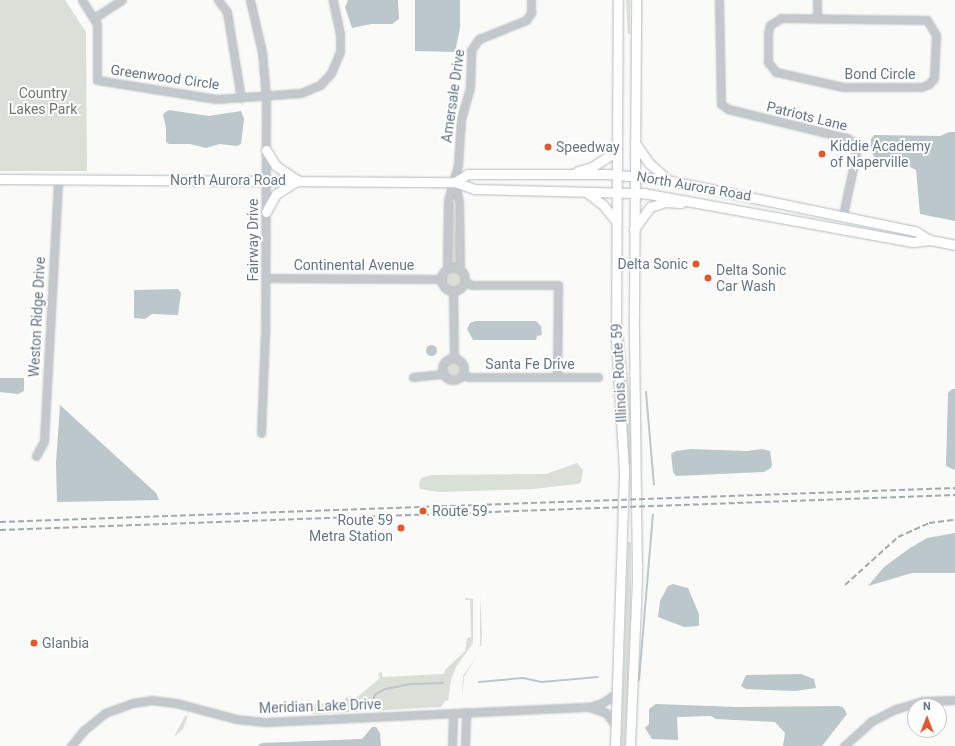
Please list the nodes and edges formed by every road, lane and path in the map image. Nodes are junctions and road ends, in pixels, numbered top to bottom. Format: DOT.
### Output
graph roads {
  1 [pos="82,0"];
  2 [pos="122,0"];
  3 [pos="218,0"];
  4 [pos="250,0"];
  5 [pos="333,0"];
  6 [pos="531,0"];
  7 [pos="618,0"];
  8 [pos="636,0"];
  9 [pos="719,0"];
  10 [pos="817,0"];
  11 [pos="94,18"];
  12 [pos="817,18"];
  13 [pos="266,97"];
  14 [pos="241,98"];
  15 [pos="635,143"];
  16 [pos="266,150"];
  17 [pos="617,151"];
  18 [pos="568,174"];
  19 [pos="618,174"];
  20 [pos="635,176"];
  21 [pos="0,179"];
  22 [pos="58,179"];
  23 [pos="669,179"];
  24 [pos="266,180"];
  25 [pos="298,180"];
  26 [pos="455,182"];
  27 [pos="586,192"];
  28 [pos="617,192"];
  29 [pos="635,193"];
  30 [pos="716,205"];
  31 [pos="266,212"];
  32 [pos="843,215"];
  33 [pos="616,221"];
  34 [pos="634,229"];
  35 [pos="930,240"];
  36 [pos="955,245"];
  37 [pos="449,268"];
  38 [pos="458,268"];
  39 [pos="266,278"];
  40 [pos="442,278"];
  41 [pos="465,282"];
  42 [pos="453,291"];
  43 [pos="454,358"];
  44 [pos="443,374"];
  45 [pos="463,375"];
  46 [pos="413,377"];
  47 [pos="558,377"];
  48 [pos="598,377"];
  49 [pos="261,433"];
  50 [pos="36,456"];
  51 [pos="617,693"];
  52 [pos="955,700"];
  53 [pos="589,707"];
  54 [pos="466,712"];
  55 [pos="453,713"];
  56 [pos="616,727"];
  57 [pos="71,746"];
  58 [pos="452,746"];
  59 [pos="465,746"];
  60 [pos="615,746"];
  61 [pos="630,746"];
  62 [pos="844,746"];
  1 -- 11 [label="street, Greenwood Circle"];
  2 -- 11 [label="street"];
  3 -- 14 [label="street, Greenwood Circle"];
  4 -- 13 [label="street, Fairway Drive"];
  5 -- 13 [label="street, Greenwood Circle"];
  6 -- 26 [label="street, Amersale Drive"];
  7 -- 17 [label="main road, Illinois Route 59"];
  8 -- 15 [label="main road, Illinois Route 59"];
  9 -- 32 [label="street, Patriots Lane"];
  10 -- 12 [label="street"];
  11 -- 14 [label="street, Greenwood Circle"];
  12 -- 12 [label="street, Bond Circle"];
  13 -- 14 [label="street, Greenwood Circle"];
  13 -- 16 [label="street, Fairway Drive"];
  15 -- 20 [label="main road, Illinois Route 59"];
  15 -- 23 [label="main road"];
  16 -- 24 [label="street, Fairway Drive"];
  16 -- 25 [label="main road"];
  17 -- 18 [label="main road"];
  17 -- 19 [label="main road, Illinois Route 59"];
  18 -- 19 [label="main road, North Aurora Road"];
  18 -- 26 [label="main road, North Aurora Road"];
  19 -- 20 [label="main road, North Aurora Road"];
  19 -- 28 [label="main road, Illinois Route 59"];
  20 -- 23 [label="main road, North Aurora Road"];
  20 -- 29 [label="main road, Illinois Route 59"];
  21 -- 22 [label="main road, North Aurora Road"];
  22 -- 24 [label="main road, North Aurora Road"];
  22 -- 50 [label="street, Weston Ridge Drive"];
  23 -- 32 [label="main road, North Aurora Road"];
  24 -- 25 [label="main road, North Aurora Road"];
  24 -- 31 [label="street, Fairway Drive"];
  25 -- 26 [label="main road, North Aurora Road"];
  25 -- 31 [label="main road"];
  26 -- 27 [label="main road, North Aurora Road"];
  26 -- 37 [label="street"];
  26 -- 38 [label="street"];
  27 -- 28 [label="main road, North Aurora Road"];
  27 -- 33 [label="main road"];
  28 -- 29 [label="main road, North Aurora Road"];
  28 -- 33 [label="main road, Illinois Route 59"];
  29 -- 30 [label="main road, North Aurora Road"];
  29 -- 34 [label="main road, Illinois Route 59"];
  30 -- 34 [label="main road"];
  30 -- 35 [label="main road, North Aurora Road"];
  31 -- 39 [label="street, Fairway Drive"];
  32 -- 35 [label="main road, North Aurora Road"];
  33 -- 51 [label="main road, Illinois Route 59"];
  34 -- 61 [label="main road, Illinois Route 59"];
  35 -- 36 [label="main road, North Aurora Road"];
  37 -- 38 [label="street"];
  37 -- 40 [label="street"];
  38 -- 41 [label="street"];
  39 -- 40 [label="street, Continental Avenue"];
  39 -- 49 [label="street, Fairway Drive"];
  40 -- 42 [label="street"];
  41 -- 42 [label="street"];
  41 -- 47 [label="street"];
  42 -- 43 [label="street"];
  43 -- 44 [label="street"];
  43 -- 45 [label="street"];
  44 -- 45 [label="street"];
  44 -- 46 [label="street"];
  45 -- 47 [label="street, Santa Fe Drive"];
  47 -- 48 [label="street, Santa Fe Drive"];
  51 -- 53 [label="street, Meridian Lake Drive"];
  51 -- 56 [label="main road, Illinois Route 59"];
  52 -- 62 [label="street"];
  53 -- 54 [label="street, Meridian Lake Drive"];
  53 -- 56 [label="street, Meridian Lake Drive"];
  54 -- 55 [label="street, Meridian Lake Drive"];
  54 -- 59 [label="street"];
  55 -- 57 [label="street, Meridian Lake Drive"];
  55 -- 58 [label="street"];
  56 -- 60 [label="main road, Illinois Route 59"];
}
